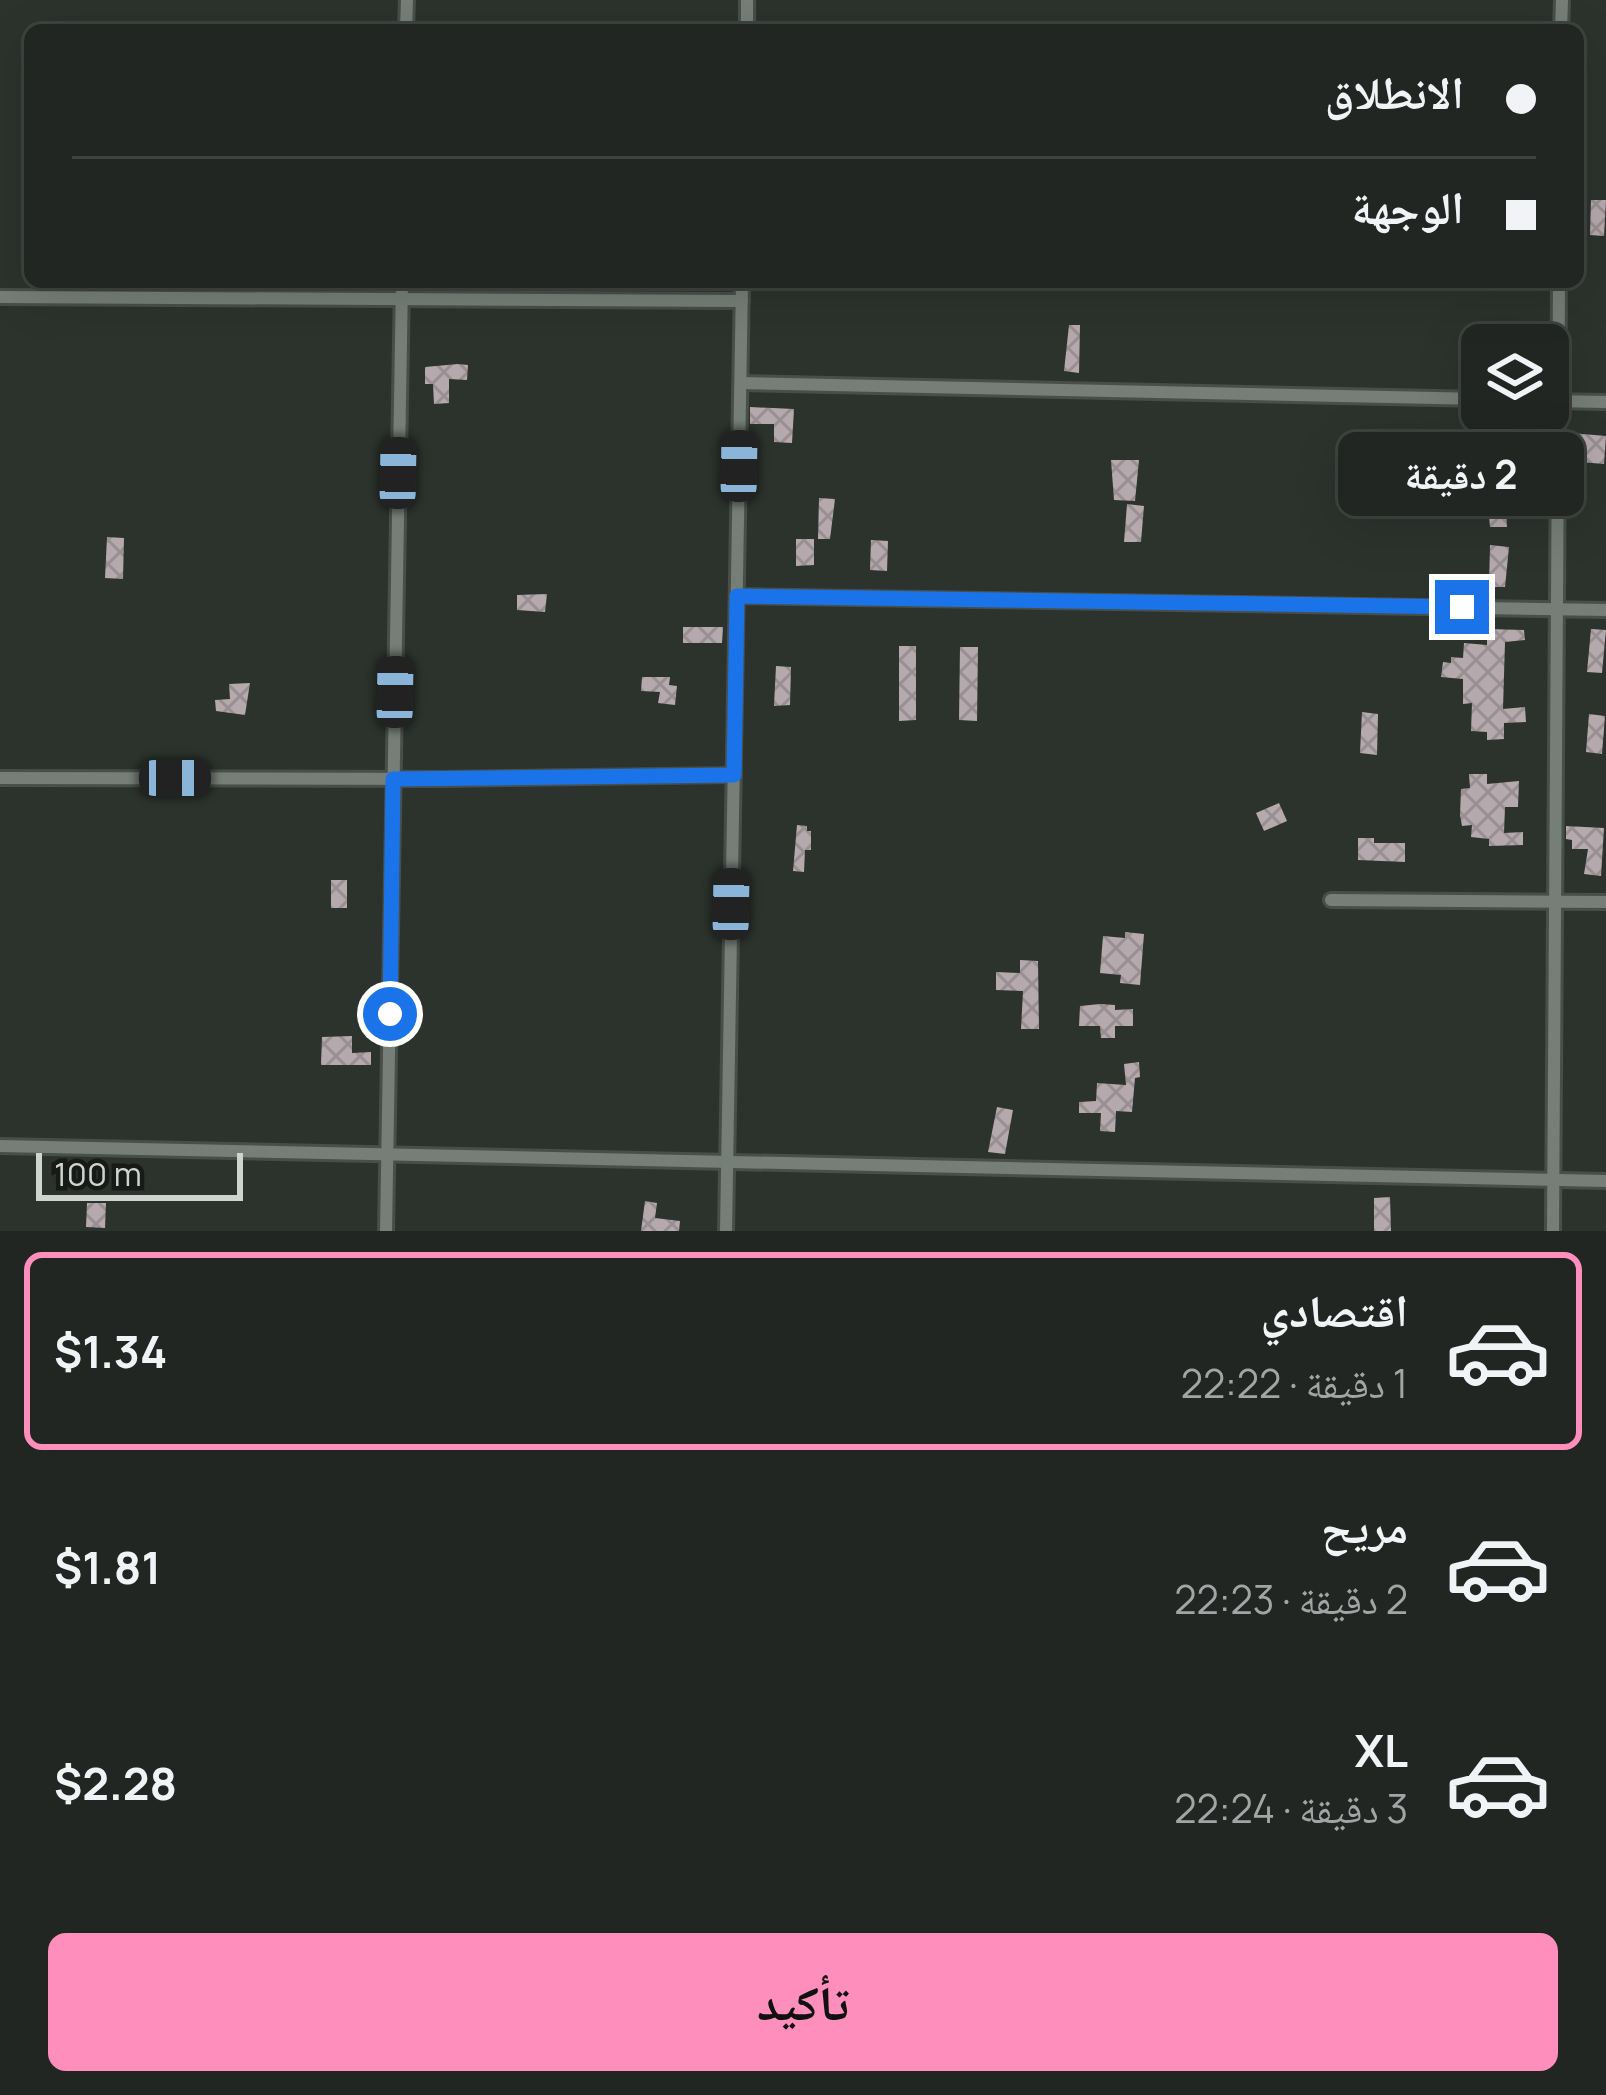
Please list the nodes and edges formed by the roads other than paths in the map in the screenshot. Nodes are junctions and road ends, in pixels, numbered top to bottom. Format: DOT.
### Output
graph roads {
  1 [pos="402,288"];
  2 [pos="742,288"];
  3 [pos="1559,288"];
  4 [pos="0,297"];
  5 [pos="401,299"];
  6 [pos="742,301"];
  7 [pos="1557,324"];
  8 [pos="741,383"];
  9 [pos="1461,400"];
  10 [pos="1569,401"];
  11 [pos="1606,402"];
  12 [pos="1554,432"];
  13 [pos="737,596"];
  14 [pos="1557,609"];
  15 [pos="1606,610"];
  16 [pos="734,775"];
  17 [pos="0,778"];
  18 [pos="393,779"];
  19 [pos="1331,900"];
  20 [pos="1555,901"];
  21 [pos="1606,902"];
  22 [pos="0,1146"];
  23 [pos="387,1154"];
  24 [pos="727,1162"];
  25 [pos="1553,1180"];
  26 [pos="1606,1181"];
  27 [pos="386,1231"];
  28 [pos="726,1231"];
  29 [pos="1552,1231"];
  1 -- 5 [label="street"];
  2 -- 6 [label="street"];
  3 -- 7 [label="street"];
  4 -- 5 [label="street"];
  5 -- 6 [label="street"];
  5 -- 18 [label="street"];
  6 -- 8 [label="street"];
  8 -- 9 [label="street"];
  8 -- 13 [label="street"];
  10 -- 11 [label="street"];
  12 -- 14 [label="street"];
  13 -- 14 [label="street"];
  13 -- 16 [label="street"];
  14 -- 15 [label="street"];
  14 -- 20 [label="street"];
  16 -- 18 [label="street"];
  16 -- 24 [label="street"];
  17 -- 18 [label="street"];
  18 -- 23 [label="street"];
  19 -- 20 [label="street"];
  20 -- 21 [label="street"];
  20 -- 25 [label="street"];
  22 -- 23 [label="street"];
  23 -- 24 [label="street"];
  23 -- 27 [label="street"];
  24 -- 25 [label="street"];
  24 -- 28 [label="street"];
  25 -- 26 [label="street"];
  25 -- 29 [label="street"];
}
